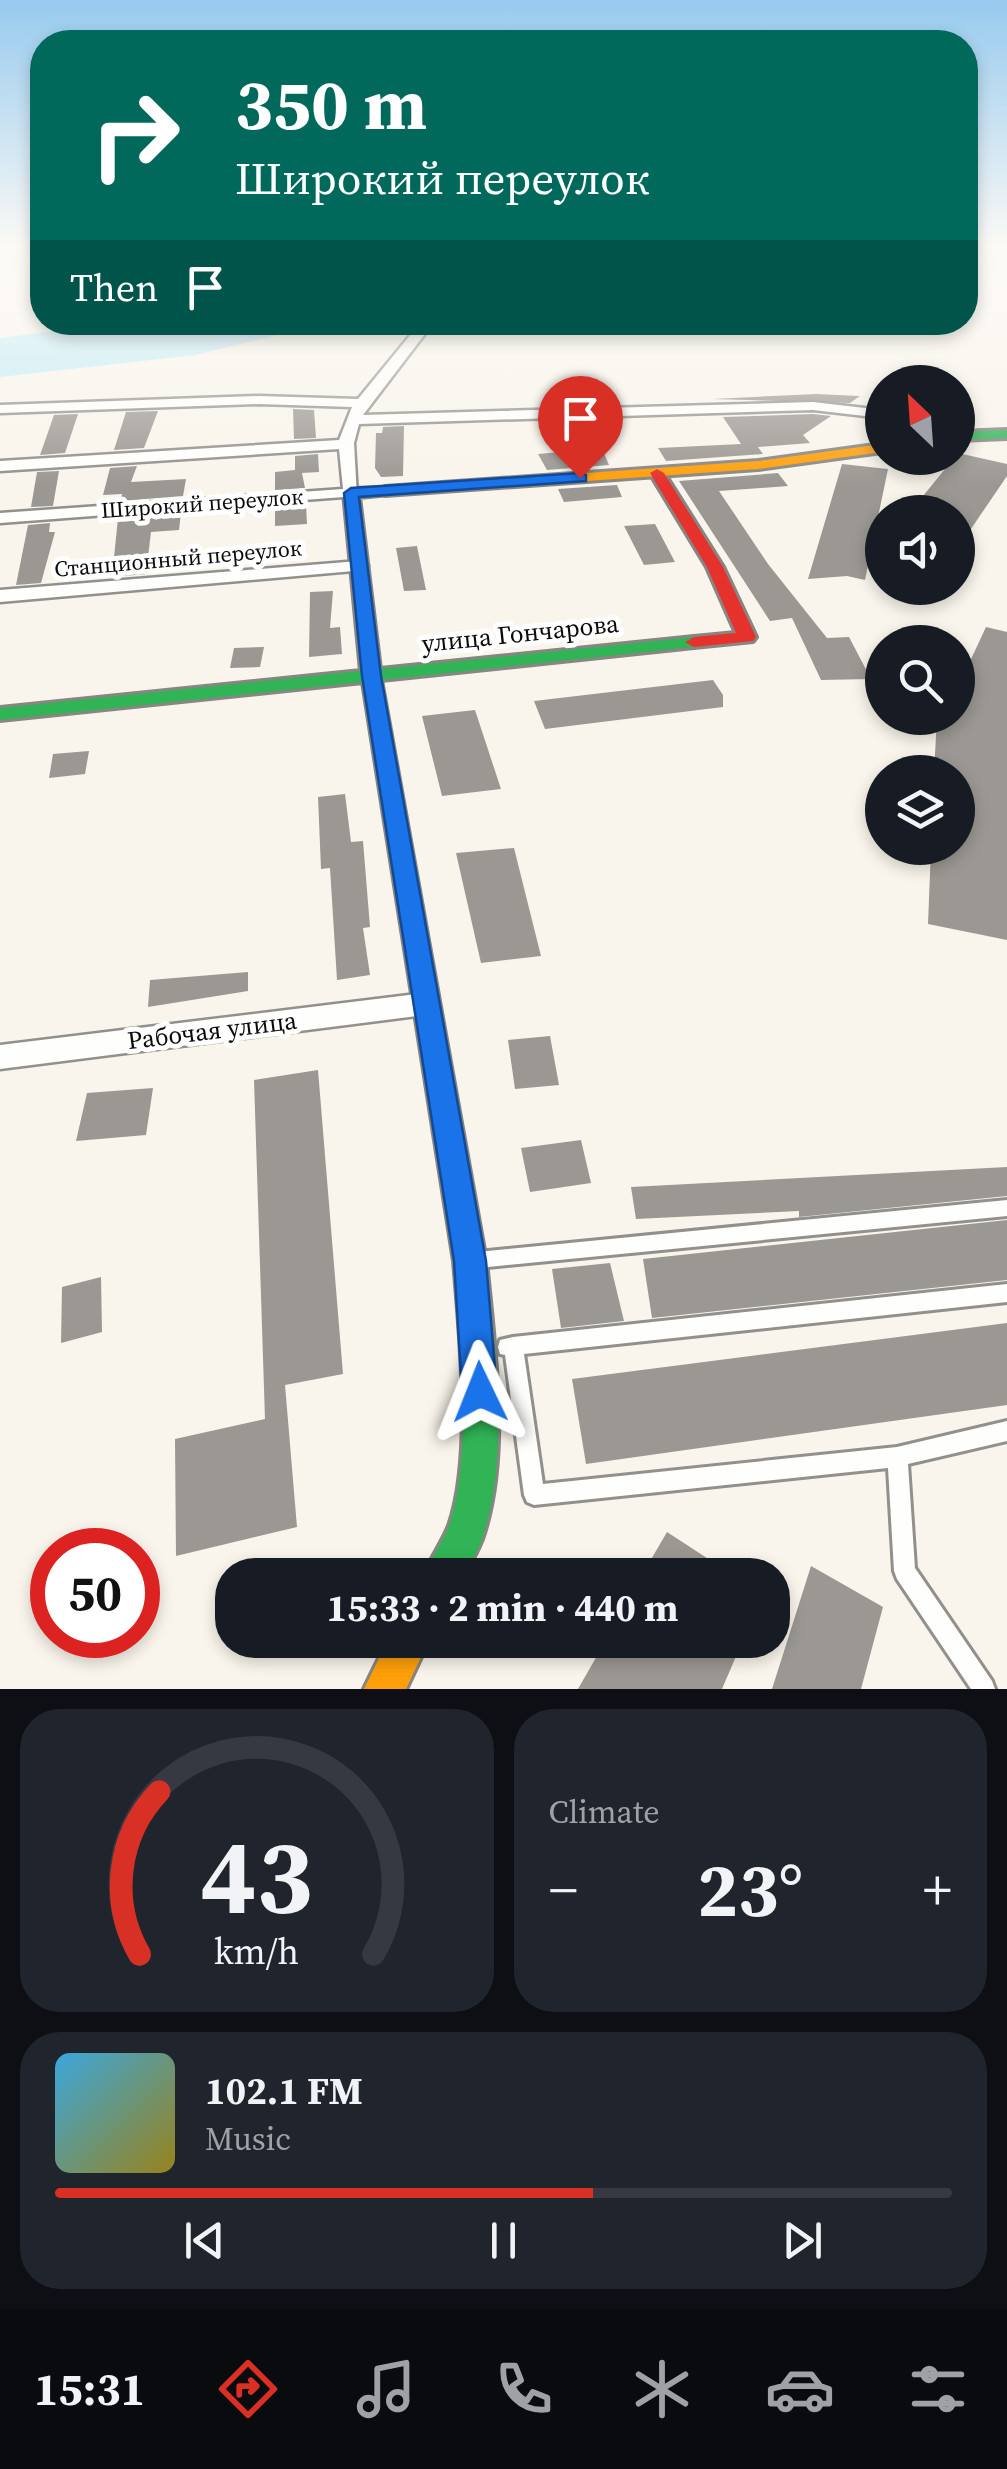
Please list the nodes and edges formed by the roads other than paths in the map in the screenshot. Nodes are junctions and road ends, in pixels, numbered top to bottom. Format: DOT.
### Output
graph roads {
  1 [pos="418,335"];
  2 [pos="363,403"];
  3 [pos="0,408"];
  4 [pos="865,412"];
  5 [pos="352,420"];
  6 [pos="975,433"];
  7 [pos="1007,434"];
  8 [pos="346,444"];
  9 [pos="865,450"];
  10 [pos="0,466"];
  11 [pos="657,472"];
  12 [pos="351,493"];
  13 [pos="0,518"];
  14 [pos="359,566"];
  15 [pos="0,596"];
  16 [pos="371,676"];
  17 [pos="0,714"];
  18 [pos="425,1004"];
  19 [pos="0,1057"];
  20 [pos="1007,1208"];
  21 [pos="470,1261"];
  22 [pos="1007,1293"];
  23 [pos="513,1346"];
  24 [pos="479,1350"];
  25 [pos="1007,1431"];
  26 [pos="897,1457"];
  27 [pos="453,1558"];
  28 [pos="400,1658"];
  29 [pos="384,1689"];
  30 [pos="984,1689"];
  1 -- 2 [label="street"];
  2 -- 3 [label="street"];
  2 -- 5 [label="street"];
  4 -- 5 [label="street"];
  5 -- 8 [label="street"];
  6 -- 7 [label="main road"];
  8 -- 10 [label="street"];
  8 -- 12 [label="street"];
  9 -- 11 [label="main road, Широкий переулок"];
  11 -- 12 [label="main road, Широкий переулок"];
  11 -- 16 [label="main road, улица Гончарова"];
  12 -- 13 [label="street, Широкий переулок"];
  12 -- 14 [label="main road"];
  14 -- 15 [label="street, Станционный переулок"];
  14 -- 16 [label="main road"];
  16 -- 17 [label="main road, улица Гончарова"];
  16 -- 18 [label="main road"];
  18 -- 19 [label="street, Рабочая улица"];
  18 -- 21 [label="main road"];
  20 -- 21 [label="lane"];
  21 -- 24 [label="main road"];
  22 -- 23 [label="lane"];
  23 -- 24 [label="lane"];
  23 -- 26 [label="lane"];
  24 -- 27 [label="main road"];
  25 -- 26 [label="lane"];
  26 -- 30 [label="lane"];
  28 -- 29 [label="main road"];
}
